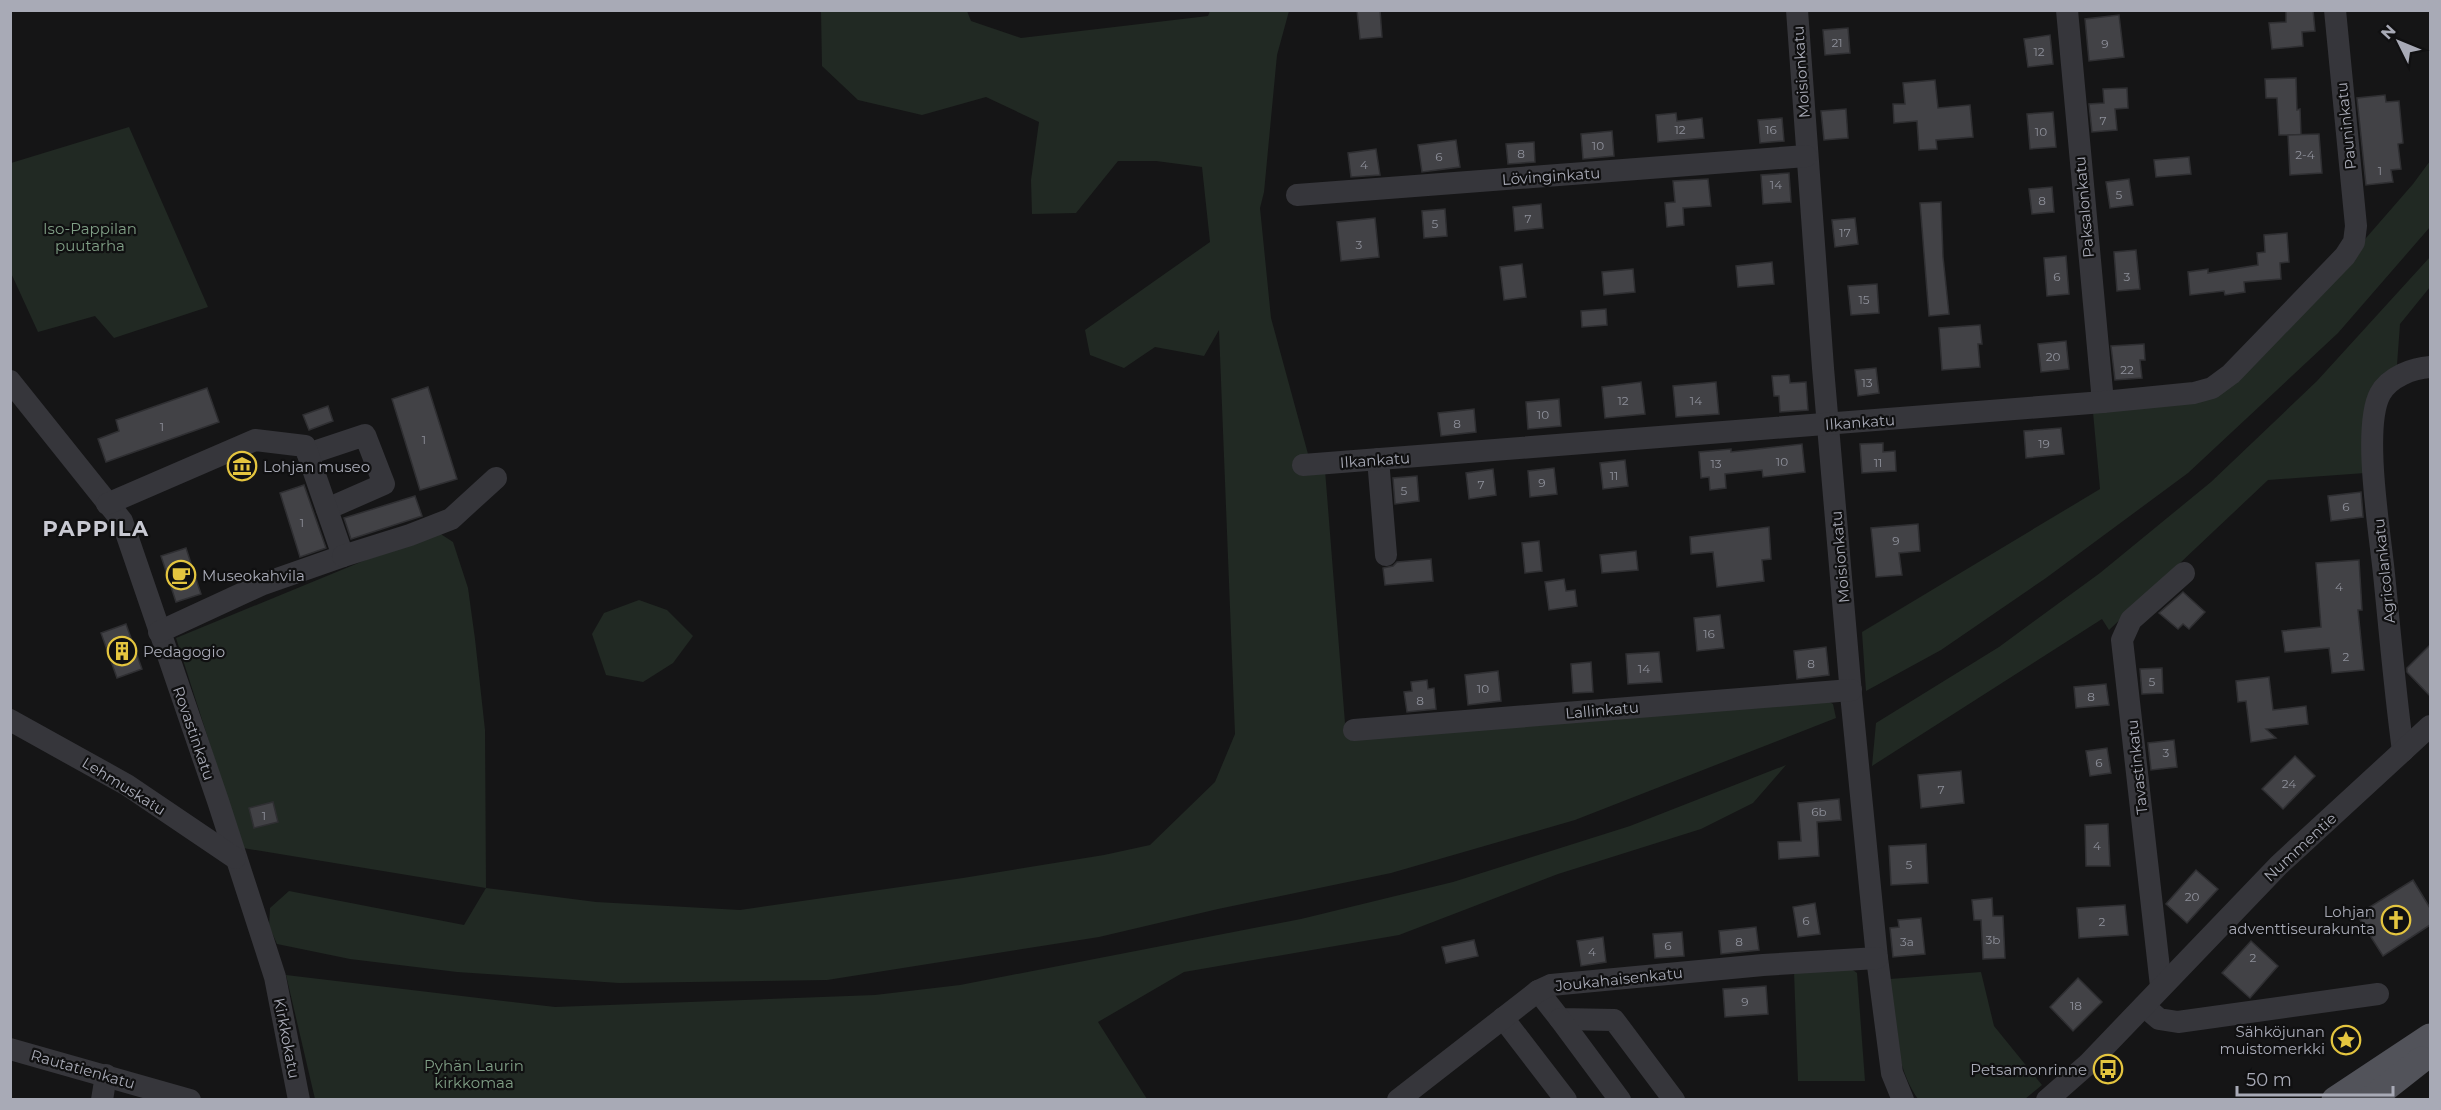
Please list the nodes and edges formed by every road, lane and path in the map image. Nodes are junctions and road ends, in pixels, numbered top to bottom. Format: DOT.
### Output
graph roads {
  1 [pos="1797,10"];
  2 [pos="2067,10"];
  3 [pos="2335,10"];
  4 [pos="1806,156"];
  5 [pos="1297,195"];
  6 [pos="2354,242"];
  7 [pos="2430,367"];
  8 [pos="10,381"];
  9 [pos="2103,402"];
  10 [pos="1829,424"];
  11 [pos="308,454"];
  12 [pos="1378,459"];
  13 [pos="1304,465"];
  14 [pos="496,478"];
  15 [pos="107,504"];
  16 [pos="327,509"];
  17 [pos="1386,555"];
  18 [pos="343,556"];
  19 [pos="2184,573"];
  20 [pos="159,632"];
  21 [pos="1851,690"];
  22 [pos="10,720"];
  23 [pos="2430,726"];
  24 [pos="1354,730"];
  25 [pos="2403,751"];
  26 [pos="235,858"];
  27 [pos="252,910"];
  28 [pos="1877,958"];
  29 [pos="2162,986"];
  30 [pos="1538,991"];
  31 [pos="2379,994"];
  32 [pos="2144,1006"];
  33 [pos="1503,1018"];
  34 [pos="1560,1020"];
  35 [pos="2430,1037"];
  36 [pos="10,1049"];
  37 [pos="2430,1052"];
  38 [pos="106,1075"];
  39 [pos="102,1100"];
  40 [pos="190,1100"];
  41 [pos="299,1100"];
  42 [pos="1398,1100"];
  43 [pos="1566,1100"];
  44 [pos="1620,1100"];
  45 [pos="1674,1100"];
  46 [pos="1903,1100"];
  47 [pos="2047,1100"];
  48 [pos="2335,1100"];
  49 [pos="2370,1100"];
  1 -- 4 [label="street, Moisionkatu"];
  2 -- 9 [label="street, Paksalonkatu"];
  3 -- 6 [label="street, Pauninkatu"];
  4 -- 5 [label="street, Lövinginkatu"];
  4 -- 10 [label="street, Moisionkatu"];
  6 -- 9 [label="street, Ilkankatu"];
  7 -- 25 [label="street, Agricolankatu"];
  8 -- 15 [label="street, Rovastinkatu"];
  9 -- 10 [label="street, Ilkankatu"];
  10 -- 12 [label="street, Ilkankatu"];
  10 -- 21 [label="street, Moisionkatu"];
  11 -- 15 [label="street"];
  11 -- 16 [label="street"];
  11 -- 16 [label="street"];
  12 -- 13 [label="street, Ilkankatu"];
  12 -- 17 [label="street"];
  14 -- 18 [label="street"];
  15 -- 20 [label="street, Rovastinkatu"];
  16 -- 18 [label="street"];
  18 -- 20 [label="street"];
  19 -- 29 [label="street, Tavastinkatu"];
  20 -- 26 [label="street, Rovastinkatu"];
  21 -- 24 [label="street, Lallinkatu"];
  21 -- 28 [label="street, Moisionkatu"];
  22 -- 26 [label="street, Lehmuskatu"];
  23 -- 25 [label="street, Nummentie"];
  25 -- 29 [label="street, Nummentie"];
  26 -- 27 [label="street, Rovastinkatu"];
  27 -- 41 [label="street, Kirkkokatu"];
  28 -- 30 [label="street, Joukahaisenkatu"];
  28 -- 46 [label="street, Moisionkatu"];
  29 -- 32 [label="street, Nummentie"];
  30 -- 33 [label="street, Joukahaisenkatu"];
  30 -- 34 [label="street"];
  31 -- 32 [label="street"];
  32 -- 47 [label="street, Nummentie"];
  33 -- 42 [label="street, Joukahaisenkatu"];
  33 -- 43 [label="street"];
  34 -- 44 [label="street"];
  34 -- 45 [label="street"];
  35 -- 48 [label="main road"];
  36 -- 38 [label="street, Rautatienkatu"];
  37 -- 49 [label="main road"];
  38 -- 39 [label="street"];
  38 -- 40 [label="street, Rautatienkatu"];
}
